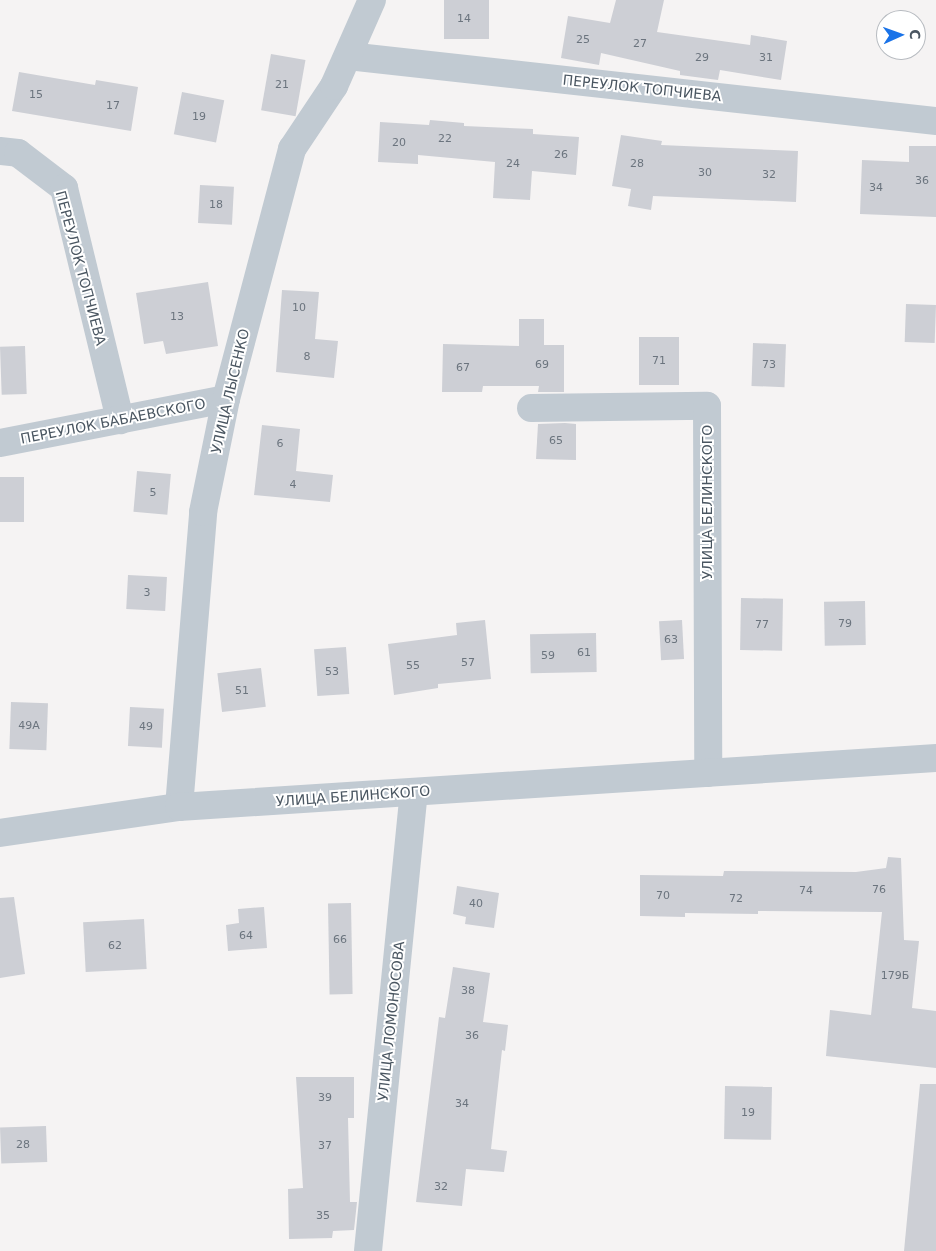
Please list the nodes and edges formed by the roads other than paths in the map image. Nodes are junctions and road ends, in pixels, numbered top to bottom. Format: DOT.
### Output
graph roads {
  1 [pos="372,0"];
  2 [pos="348,56"];
  3 [pos="936,121"];
  4 [pos="0,151"];
  5 [pos="226,399"];
  6 [pos="531,408"];
  7 [pos="120,420"];
  8 [pos="0,443"];
  9 [pos="936,758"];
  10 [pos="708,773"];
  11 [pos="414,792"];
  12 [pos="179,807"];
  13 [pos="0,833"];
  14 [pos="368,1251"];
  1 -- 2 [label="street, УЛИЦА ЛЫСЕНКО"];
  2 -- 3 [label="street, ПЕРЕУЛОК ТОПЧИЕВА"];
  2 -- 5 [label="street, УЛИЦА ЛЫСЕНКО"];
  4 -- 7 [label="street, ПЕРЕУЛОК ТОПЧИЕВА"];
  5 -- 7 [label="street, ПЕРЕУЛОК БАБАЕВСКОГО"];
  5 -- 12 [label="street, УЛИЦА ЛЫСЕНКО"];
  6 -- 10 [label="street, УЛИЦА БЕЛИНСКОГО"];
  7 -- 8 [label="street, ПЕРЕУЛОК БАБАЕВСКОГО"];
  9 -- 10 [label="street, УЛИЦА БЕЛИНСКОГО"];
  10 -- 11 [label="street, УЛИЦА БЕЛИНСКОГО"];
  11 -- 12 [label="street, УЛИЦА БЕЛИНСКОГО"];
  11 -- 14 [label="street, УЛИЦА ЛОМОНОСОВА"];
  12 -- 13 [label="street, УЛИЦА БЕЛИНСКОГО"];
}
